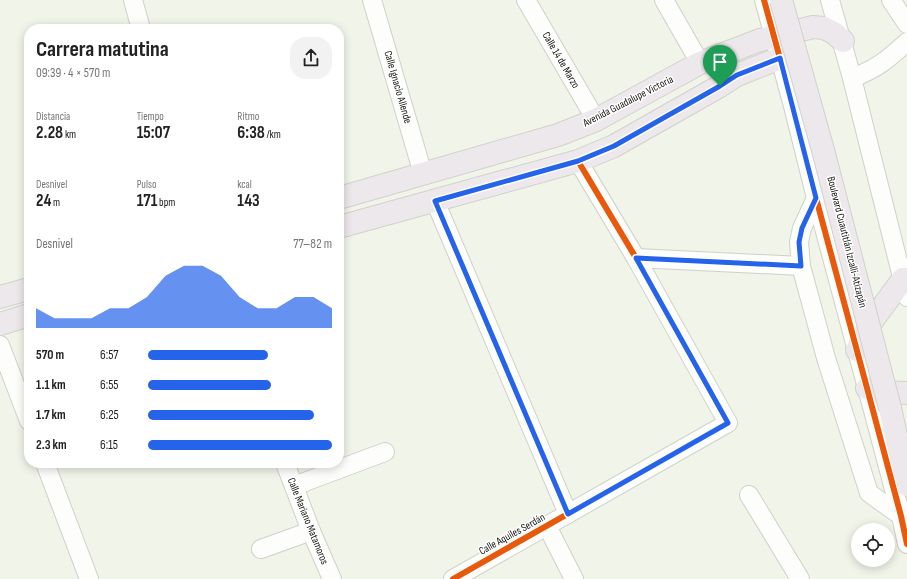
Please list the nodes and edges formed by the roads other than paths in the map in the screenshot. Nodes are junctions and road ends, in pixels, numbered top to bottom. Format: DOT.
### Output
graph roads {
  1 [pos="133,0"];
  2 [pos="372,0"];
  3 [pos="526,0"];
  4 [pos="664,0"];
  5 [pos="764,0"];
  6 [pos="781,0"];
  7 [pos="795,0"];
  8 [pos="830,0"];
  9 [pos="891,0"];
  10 [pos="140,24"];
  11 [pos="907,24"];
  12 [pos="774,37"];
  13 [pos="842,41"];
  14 [pos="907,42"];
  15 [pos="780,58"];
  16 [pos="700,63"];
  17 [pos="852,78"];
  18 [pos="596,120"];
  19 [pos="578,161"];
  20 [pos="423,174"];
  21 [pos="344,197"];
  22 [pos="816,198"];
  23 [pos="435,201"];
  24 [pos="344,226"];
  25 [pos="636,258"];
  26 [pos="801,266"];
  27 [pos="906,285"];
  28 [pos="24,290"];
  29 [pos="0,297"];
  30 [pos="24,317"];
  31 [pos="0,324"];
  32 [pos="0,345"];
  33 [pos="857,350"];
  34 [pos="868,388"];
  35 [pos="907,393"];
  36 [pos="24,408"];
  37 [pos="907,419"];
  38 [pos="385,452"];
  39 [pos="344,467"];
  40 [pos="47,468"];
  41 [pos="287,468"];
  42 [pos="342,468"];
  43 [pos="907,485"];
  44 [pos="294,486"];
  45 [pos="749,495"];
  46 [pos="568,514"];
  47 [pos="901,516"];
  48 [pos="547,526"];
  49 [pos="311,531"];
  50 [pos="907,544"];
  51 [pos="261,549"];
  52 [pos="89,579"];
  53 [pos="332,579"];
  54 [pos="453,579"];
  55 [pos="574,579"];
  56 [pos="800,579"];
  1 -- 10 [label="street"];
  2 -- 20 [label="street, Calle Ignacio Allende"];
  3 -- 18 [label="street, Calle 14 de Marzo"];
  4 -- 16 [label="street"];
  5 -- 12 [label="street"];
  6 -- 43 [label="main road, Boulevard Cuautitlán Izcalli-Atizapán, bridge"];
  7 -- 37 [label="main road, Boulevard Cuautitlán Izcalli-Atizapán"];
  8 -- 13 [label="street"];
  9 -- 11 [label="street"];
  12 -- 13 [label="main road, Avenida Guadalupe Victoria"];
  12 -- 15 [label="street"];
  12 -- 16 [label="main road, Avenida Guadalupe Victoria"];
  13 -- 17 [label="street"];
  14 -- 17 [label="street"];
  15 -- 19 [label="main road"];
  15 -- 22 [label="street"];
  16 -- 18 [label="main road, Avenida Guadalupe Victoria"];
  17 -- 27 [label="street"];
  18 -- 20 [label="main road, Avenida Guadalupe Victoria"];
  19 -- 23 [label="main road"];
  19 -- 25 [label="street"];
  20 -- 21 [label="main road, Avenida Guadalupe Victoria"];
  22 -- 26 [label="street"];
  22 -- 33 [label="street"];
  23 -- 24 [label="main road"];
  23 -- 46 [label="street"];
  25 -- 26 [label="street"];
  25 -- 46 [label="street, Calle Aquiles Serdán"];
  26 -- 47 [label="street"];
  27 -- 33 [label="main road"];
  28 -- 29 [label="main road"];
  30 -- 31 [label="main road"];
  32 -- 36 [label="street"];
  33 -- 34 [label="street"];
  34 -- 35 [label="main road"];
  34 -- 47 [label="street"];
  38 -- 39 [label="street"];
  40 -- 52 [label="street"];
  41 -- 44 [label="street, Calle Mariano Matamoros"];
  42 -- 44 [label="street"];
  44 -- 49 [label="street, Calle Mariano Matamoros"];
  45 -- 56 [label="street"];
  46 -- 48 [label="street, Calle Aquiles Serdán"];
  47 -- 50 [label="street"];
  48 -- 54 [label="street, Calle Aquiles Serdán"];
  48 -- 55 [label="street"];
  49 -- 51 [label="street"];
  49 -- 53 [label="street, Calle Mariano Matamoros"];
}
